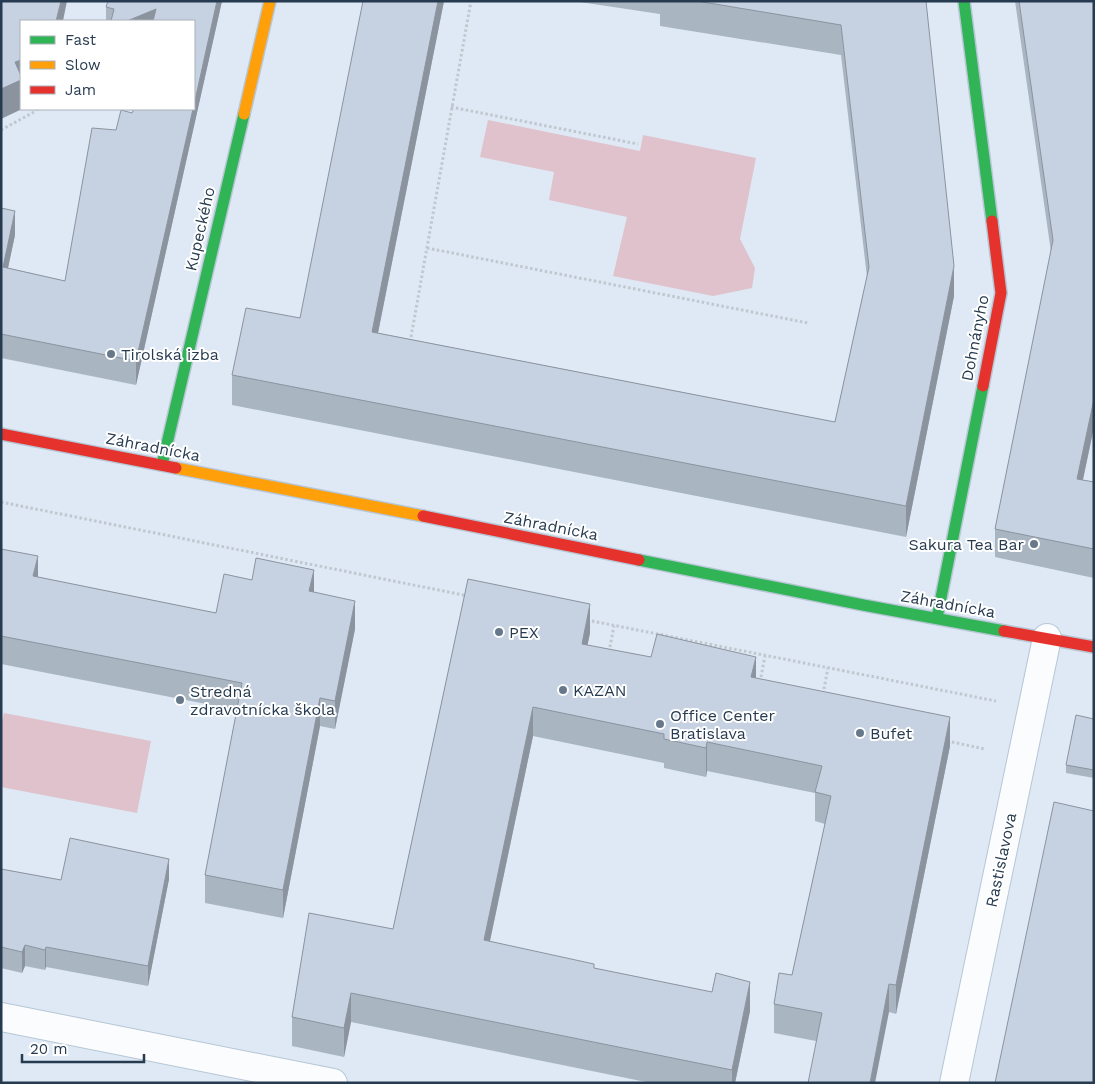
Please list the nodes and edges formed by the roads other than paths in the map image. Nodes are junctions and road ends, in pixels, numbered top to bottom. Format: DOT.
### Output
graph roads {
  1 [pos="270,1"];
  2 [pos="964,1"];
  3 [pos="1,434"];
  4 [pos="162,465"];
  5 [pos="937,618"];
  6 [pos="1047,638"];
  7 [pos="1094,647"];
  8 [pos="1,1017"];
  9 [pos="333,1083"];
  10 [pos="954,1083"];
  1 -- 4 [label="street, Kupeckého"];
  2 -- 5 [label="street, Dohnányho"];
  3 -- 4 [label="street, Záhradnícka"];
  4 -- 5 [label="street, Záhradnícka"];
  5 -- 6 [label="street, Záhradnícka"];
  6 -- 7 [label="street, Záhradnícka"];
  6 -- 10 [label="street, Rastislavova"];
  8 -- 9 [label="street"];
}
